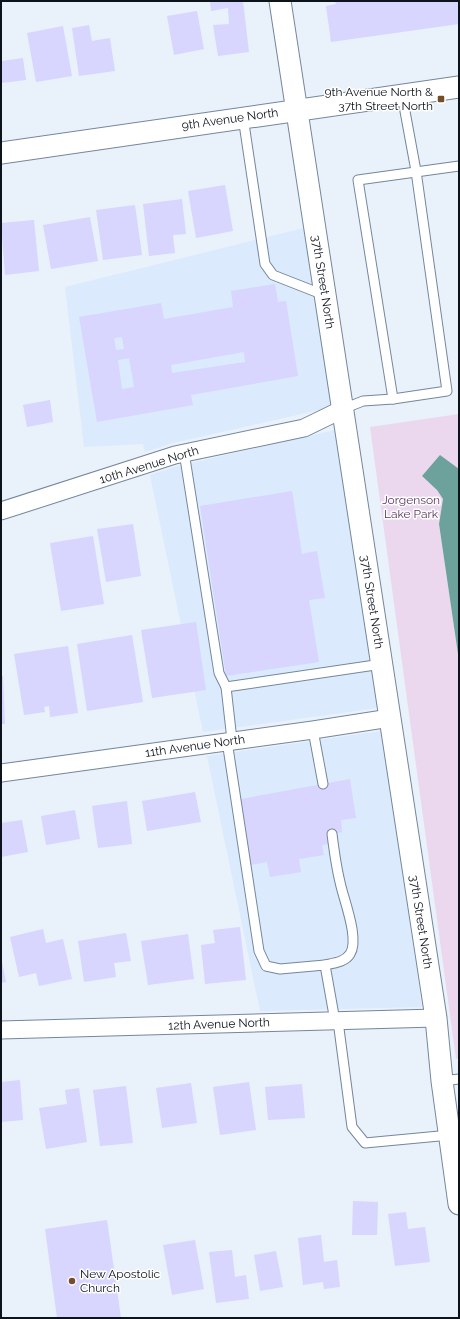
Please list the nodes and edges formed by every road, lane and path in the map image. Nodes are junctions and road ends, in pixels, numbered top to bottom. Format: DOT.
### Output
graph roads {
  1 [pos="280,1"];
  2 [pos="459,87"];
  3 [pos="402,95"];
  4 [pos="297,110"];
  5 [pos="243,117"];
  6 [pos="1,153"];
  7 [pos="459,166"];
  8 [pos="416,172"];
  9 [pos="325,295"];
  10 [pos="393,399"];
  11 [pos="343,409"];
  12 [pos="184,452"];
  13 [pos="1,511"];
  14 [pos="382,664"];
  15 [pos="226,687"];
  16 [pos="390,718"];
  17 [pos="313,730"];
  18 [pos="229,741"];
  19 [pos="1,773"];
  20 [pos="323,784"];
  21 [pos="332,834"];
  22 [pos="325,965"];
  23 [pos="436,1018"];
  24 [pos="337,1021"];
  25 [pos="1,1030"];
  26 [pos="451,1080"];
  27 [pos="450,1135"];
  28 [pos="459,1204"];
  1 -- 4 [label="street, 37th Street North"];
  2 -- 3 [label="street, 9th Avenue North"];
  3 -- 4 [label="street, 9th Avenue North"];
  3 -- 8 [label="lane"];
  4 -- 5 [label="street, 9th Avenue North"];
  4 -- 9 [label="street, 37th Street North"];
  5 -- 6 [label="street, 9th Avenue North"];
  5 -- 9 [label="lane"];
  7 -- 8 [label="lane"];
  8 -- 10 [label="lane"];
  8 -- 10 [label="lane"];
  9 -- 11 [label="street, 37th Street North"];
  10 -- 11 [label="lane"];
  11 -- 12 [label="street, 10th Avenue North"];
  11 -- 14 [label="street, 37th Street North"];
  12 -- 13 [label="street, 10th Avenue North"];
  12 -- 15 [label="lane"];
  14 -- 15 [label="lane"];
  14 -- 16 [label="street, 37th Street North"];
  15 -- 18 [label="lane"];
  16 -- 17 [label="street, 11th Avenue North"];
  16 -- 23 [label="street, 37th Street North"];
  17 -- 18 [label="street, 11th Avenue North"];
  17 -- 20 [label="lane"];
  18 -- 19 [label="street, 11th Avenue North"];
  18 -- 22 [label="lane"];
  21 -- 22 [label="lane"];
  22 -- 24 [label="lane"];
  23 -- 24 [label="street, 12th Avenue North"];
  23 -- 26 [label="street, 37th Street North"];
  24 -- 25 [label="street, 12th Avenue North"];
  24 -- 27 [label="lane"];
  26 -- 27 [label="street, 37th Street North"];
  27 -- 28 [label="street, 37th Street North"];
}
